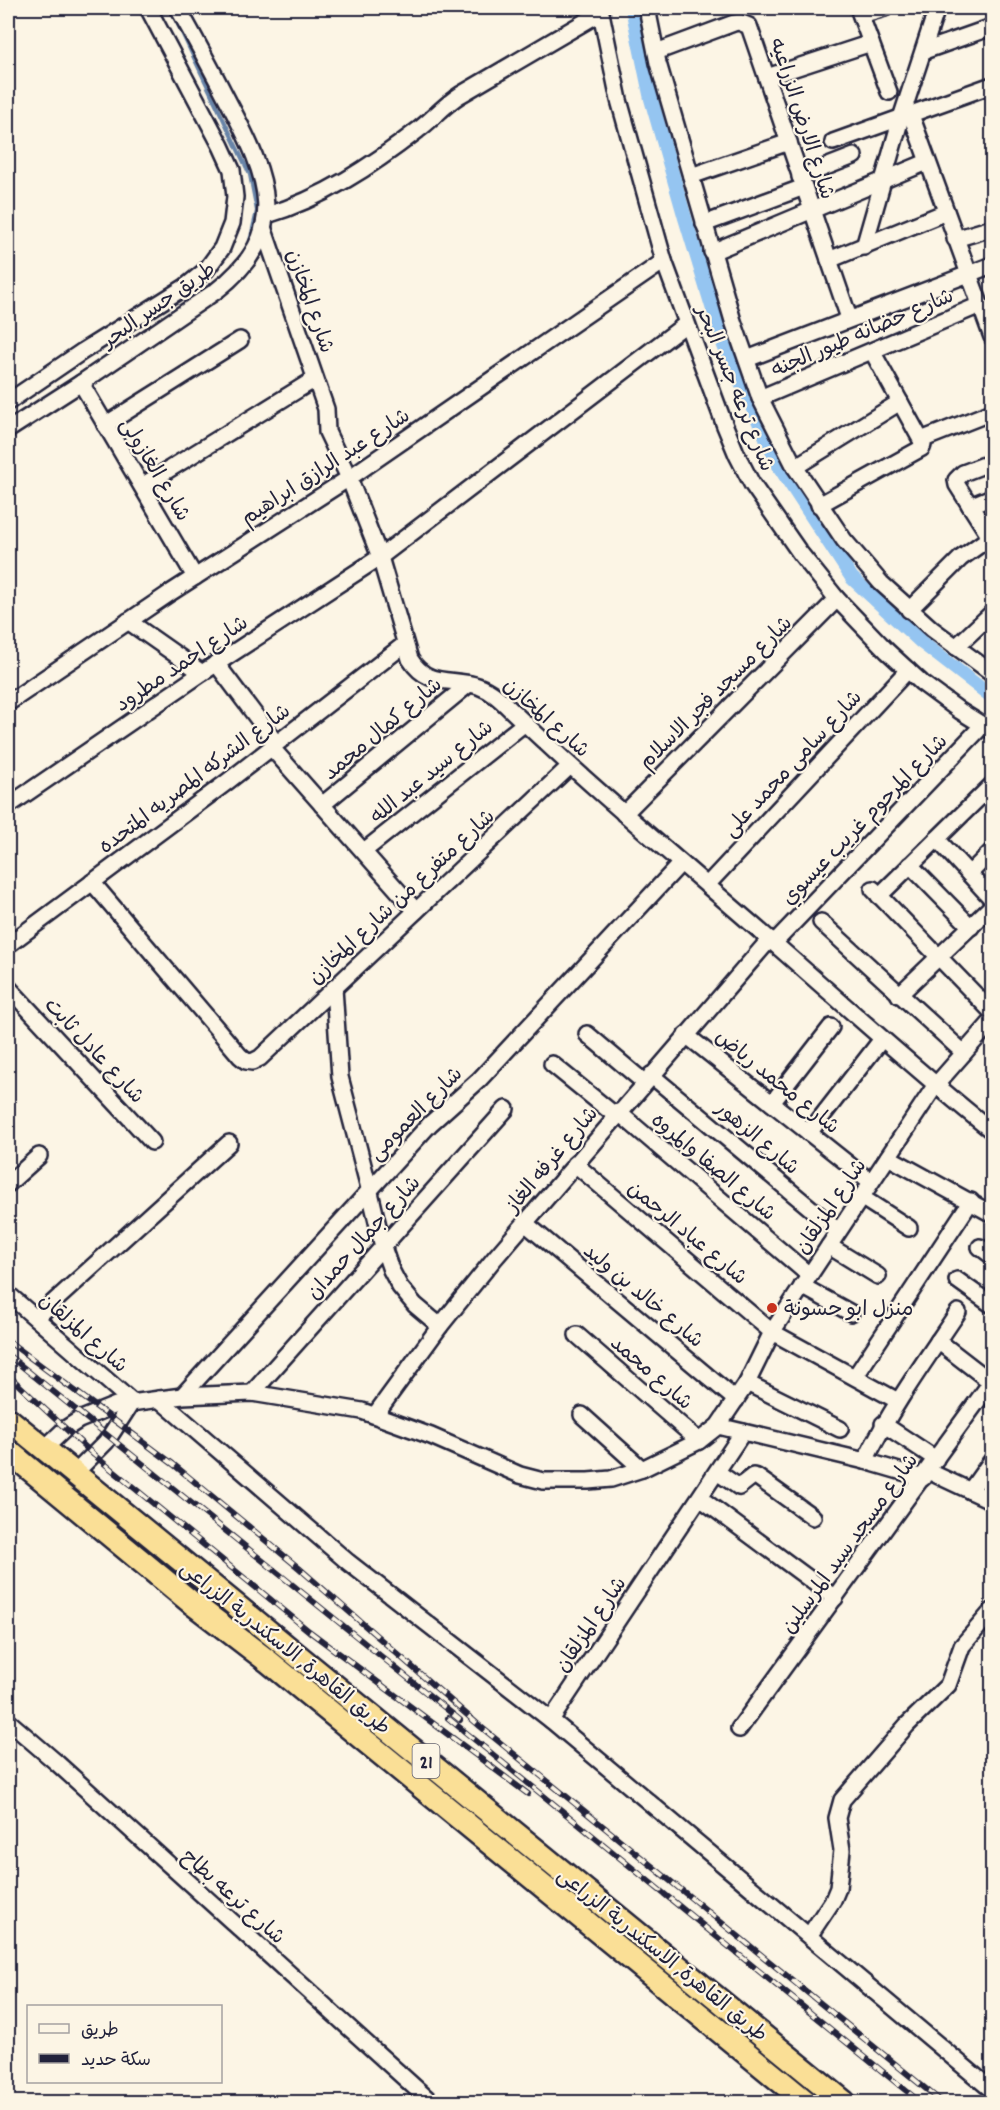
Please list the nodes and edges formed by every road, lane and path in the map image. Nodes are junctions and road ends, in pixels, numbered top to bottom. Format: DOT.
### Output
graph roads {
  1 [pos="148,8"];
  2 [pos="178,8"];
  3 [pos="646,8"];
  4 [pos="885,8"];
  5 [pos="937,8"];
  6 [pos="600,10"];
  7 [pos="860,11"];
  8 [pos="993,27"];
  9 [pos="871,43"];
  10 [pos="924,51"];
  11 [pos="656,52"];
  12 [pos="766,77"];
  13 [pos="993,85"];
  14 [pos="889,92"];
  15 [pos="236,116"];
  16 [pos="906,117"];
  17 [pos="211,127"];
  18 [pos="789,142"];
  19 [pos="833,142"];
  20 [pos="854,156"];
  21 [pos="927,162"];
  22 [pos="691,176"];
  23 [pos="882,181"];
  24 [pos="802,182"];
  25 [pos="812,211"];
  26 [pos="946,212"];
  27 [pos="265,221"];
  28 [pos="704,224"];
  29 [pos="993,228"];
  30 [pos="955,239"];
  31 [pos="864,247"];
  32 [pos="712,252"];
  33 [pos="829,260"];
  34 [pos="664,261"];
  35 [pos="993,265"];
  36 [pos="968,274"];
  37 [pos="984,302"];
  38 [pos="849,318"];
  39 [pos="686,324"];
  40 [pos="993,337"];
  41 [pos="240,340"];
  42 [pos="872,351"];
  43 [pos="747,359"];
  44 [pos="315,380"];
  45 [pos="81,384"];
  46 [pos="760,398"];
  47 [pos="8,402"];
  48 [pos="900,402"];
  49 [pos="993,411"];
  50 [pos="105,425"];
  51 [pos="8,430"];
  52 [pos="922,442"];
  53 [pos="993,462"];
  54 [pos="795,467"];
  55 [pos="349,478"];
  56 [pos="142,486"];
  57 [pos="993,496"];
  58 [pos="819,504"];
  59 [pos="970,506"];
  60 [pos="991,537"];
  61 [pos="380,557"];
  62 [pos="195,577"];
  63 [pos="837,599"];
  64 [pos="909,610"];
  65 [pos="993,613"];
  66 [pos="128,621"];
  67 [pos="405,644"];
  68 [pos="956,647"];
  69 [pos="216,663"];
  70 [pos="908,670"];
  71 [pos="202,673"];
  72 [pos="993,673"];
  73 [pos="469,684"];
  74 [pos="8,703"];
  75 [pos="525,723"];
  76 [pos="988,728"];
  77 [pos="273,745"];
  78 [pos="570,766"];
  79 [pos="993,785"];
  80 [pos="322,805"];
  81 [pos="8,806"];
  82 [pos="624,814"];
  83 [pos="937,839"];
  84 [pos="364,851"];
  85 [pos="993,851"];
  86 [pos="681,863"];
  87 [pos="910,865"];
  88 [pos="969,874"];
  89 [pos="92,882"];
  90 [pos="707,885"];
  91 [pos="992,899"];
  92 [pos="416,911"];
  93 [pos="821,922"];
  94 [pos="970,927"];
  95 [pos="772,941"];
  96 [pos="8,945"];
  97 [pos="939,957"];
  98 [pos="8,987"];
  99 [pos="333,988"];
  100 [pos="899,995"];
  101 [pos="993,1012"];
  102 [pos="993,1021"];
  103 [pos="831,1026"];
  104 [pos="587,1034"];
  105 [pos="686,1035"];
  106 [pos="882,1039"];
  107 [pos="987,1039"];
  108 [pos="964,1053"];
  109 [pos="552,1064"];
  110 [pos="648,1079"];
  111 [pos="935,1086"];
  112 [pos="772,1103"];
  113 [pos="506,1109"];
  114 [pos="617,1114"];
  115 [pos="993,1131"];
  116 [pos="809,1133"];
  117 [pos="152,1142"];
  118 [pos="229,1143"];
  119 [pos="39,1156"];
  120 [pos="888,1157"];
  121 [pos="575,1164"];
  122 [pos="871,1182"];
  123 [pos="8,1184"];
  124 [pos="369,1188"];
  125 [pos="861,1197"];
  126 [pos="971,1201"];
  127 [pos="993,1214"];
  128 [pos="525,1222"];
  129 [pos="909,1228"];
  130 [pos="838,1231"];
  131 [pos="829,1246"];
  132 [pos="383,1247"];
  133 [pos="878,1276"];
  134 [pos="806,1280"];
  135 [pos="957,1280"];
  136 [pos="8,1294"];
  137 [pos="993,1305"];
  138 [pos="958,1312"];
  139 [pos="851,1314"];
  140 [pos="36,1318"];
  141 [pos="440,1326"];
  142 [pos="772,1332"];
  143 [pos="577,1335"];
  144 [pos="938,1341"];
  145 [pos="855,1377"];
  146 [pos="992,1382"];
  147 [pos="747,1383"];
  148 [pos="252,1394"];
  149 [pos="182,1396"];
  150 [pos="159,1399"];
  151 [pos="736,1400"];
  152 [pos="897,1401"];
  153 [pos="132,1402"];
  154 [pos="375,1415"];
  155 [pos="582,1415"];
  156 [pos="8,1419"];
  157 [pos="883,1424"];
  158 [pos="718,1426"];
  159 [pos="840,1429"];
  160 [pos="744,1432"];
  161 [pos="699,1441"];
  162 [pos="45,1448"];
  163 [pos="8,1451"];
  164 [pos="993,1460"];
  165 [pos="865,1461"];
  166 [pos="642,1469"];
  167 [pos="929,1469"];
  168 [pos="717,1472"];
  169 [pos="74,1474"];
  170 [pos="970,1491"];
  171 [pos="700,1498"];
  172 [pos="993,1501"];
  173 [pos="813,1517"];
  174 [pos="835,1598"];
  175 [pos="993,1611"];
  176 [pos="551,1720"];
  177 [pos="8,1721"];
  178 [pos="739,1729"];
  179 [pos="809,1936"];
  180 [pos="993,2090"];
  181 [pos="432,2103"];
  182 [pos="806,2103"];
  183 [pos="844,2103"];
  1 -- 17 [label="street, طريق جسر البحر"];
  2 -- 15 [label="street"];
  3 -- 11 [label="street, شارع ترعه جسر البحر"];
  4 -- 7 [label="street"];
  5 -- 10 [label="street"];
  6 -- 27 [label="street"];
  6 -- 34 [label="street, شارع ترعه جسر البحر"];
  7 -- 9 [label="street"];
  8 -- 10 [label="street"];
  9 -- 12 [label="street"];
  9 -- 14 [label="street"];
  10 -- 16 [label="street"];
  11 -- 12 [label="street, شارع الارض الزراعيه"];
  11 -- 22 [label="street, شارع ترعه جسر البحر"];
  12 -- 18 [label="street, شارع الارض الزراعيه"];
  13 -- 16 [label="street"];
  15 -- 17 [label="street"];
  15 -- 27 [label="street"];
  16 -- 19 [label="street"];
  16 -- 21 [label="street"];
  16 -- 23 [label="street"];
  17 -- 47 [label="street, طريق جسر البحر"];
  18 -- 22 [label="street"];
  18 -- 24 [label="street, شارع الارض الزراعيه"];
  20 -- 24 [label="street"];
  21 -- 23 [label="street"];
  21 -- 26 [label="street"];
  22 -- 28 [label="street, شارع ترعه جسر البحر"];
  23 -- 25 [label="street"];
  23 -- 31 [label="street"];
  24 -- 25 [label="street, شارع الارض الزراعيه"];
  24 -- 28 [label="street"];
  25 -- 32 [label="street"];
  25 -- 33 [label="street, شارع الارض الزراعيه"];
  26 -- 30 [label="street"];
  26 -- 31 [label="street"];
  27 -- 44 [label="street, شارع المخازن"];
  27 -- 45 [label="street, طريق جسر البحر"];
  28 -- 32 [label="street, شارع ترعه جسر البحر"];
  29 -- 30 [label="street"];
  30 -- 36 [label="street"];
  31 -- 33 [label="street"];
  32 -- 43 [label="street, شارع ترعه جسر البحر"];
  33 -- 38 [label="street, شارع الارض الزراعيه"];
  34 -- 39 [label="street, شارع ترعه جسر البحر"];
  34 -- 55 [label="street, شارع عبد الرازق ابراهيم"];
  35 -- 36 [label="street"];
  36 -- 37 [label="street"];
  36 -- 38 [label="street"];
  37 -- 40 [label="street"];
  37 -- 42 [label="street, شارع حضانه طيور الجنه"];
  38 -- 43 [label="street"];
  39 -- 61 [label="street, شارع احمد مطرود"];
  39 -- 63 [label="street, شارع ترعه جسر البحر"];
  41 -- 50 [label="street"];
  42 -- 46 [label="street, شارع حضانه طيور الجنه"];
  42 -- 48 [label="street"];
  43 -- 46 [label="street, شارع ترعه جسر البحر"];
  44 -- 55 [label="street, شارع المخازن"];
  44 -- 56 [label="street"];
  45 -- 50 [label="street, شارع الغازولى"];
  45 -- 51 [label="street, طريق جسر البحر"];
  46 -- 54 [label="street, شارع ترعه جسر البحر"];
  48 -- 52 [label="street"];
  48 -- 54 [label="street"];
  49 -- 52 [label="street"];
  50 -- 56 [label="street, شارع الغازولى"];
  52 -- 58 [label="street"];
  53 -- 59 [label="street"];
  54 -- 58 [label="street, شارع ترعه جسر البحر"];
  55 -- 61 [label="street, شارع المخازن"];
  55 -- 62 [label="street, شارع عبد الرازق ابراهيم"];
  56 -- 62 [label="street, شارع الغازولى"];
  57 -- 59 [label="street"];
  58 -- 64 [label="street, شارع ترعه جسر البحر"];
  59 -- 60 [label="street"];
  60 -- 64 [label="street"];
  61 -- 67 [label="street, شارع المخازن"];
  61 -- 69 [label="street, شارع احمد مطرود"];
  62 -- 66 [label="street, شارع عبد الرازق ابراهيم"];
  63 -- 70 [label="street, شارع ترعه جسر البحر"];
  63 -- 82 [label="street, شارع مسجد فجر الاسلام"];
  64 -- 68 [label="street, شارع ترعه جسر البحر"];
  65 -- 68 [label="street"];
  66 -- 71 [label="street"];
  66 -- 74 [label="street, شارع عبد الرازق ابراهيم"];
  67 -- 73 [label="street, شارع المخازن"];
  67 -- 77 [label="street, شارع الشركه المصريه المتحده"];
  68 -- 72 [label="street, شارع ترعه جسر البحر"];
  69 -- 71 [label="street, شارع احمد مطرود"];
  69 -- 77 [label="street"];
  70 -- 76 [label="street, شارع ترعه جسر البحر"];
  70 -- 90 [label="street, شارع سامى محمد على"];
  71 -- 81 [label="street, شارع احمد مطرود"];
  73 -- 75 [label="street, شارع المخازن"];
  73 -- 80 [label="street, شارع كمال محمد"];
  75 -- 78 [label="street, شارع المخازن"];
  75 -- 84 [label="street, شارع سيد عبد الله"];
  76 -- 95 [label="street, شارع المرحوم غريب عيسوي"];
  77 -- 80 [label="street"];
  77 -- 89 [label="street, شارع الشركه المصريه المتحده"];
  78 -- 82 [label="street, شارع المخازن"];
  78 -- 92 [label="street, شارع متفرع من شارع المخازن"];
  79 -- 83 [label="street"];
  80 -- 84 [label="street"];
  82 -- 86 [label="street, شارع المخازن"];
  83 -- 87 [label="street"];
  83 -- 88 [label="street"];
  84 -- 92 [label="street"];
  85 -- 88 [label="street"];
  86 -- 90 [label="street, شارع المخازن"];
  86 -- 124 [label="street, شارع العمومى"];
  87 -- 94 [label="street"];
  87 -- 97 [label="street"];
  88 -- 91 [label="street"];
  89 -- 96 [label="street, شارع الشركه المصريه المتحده"];
  89 -- 99 [label="street, شارع متفرع من شارع المخازن"];
  90 -- 95 [label="street, شارع المخازن"];
  91 -- 94 [label="street"];
  92 -- 99 [label="street, شارع متفرع من شارع المخازن"];
  93 -- 100 [label="street"];
  94 -- 97 [label="street"];
  95 -- 105 [label="street, شارع غرفه الغاز"];
  95 -- 106 [label="street, شارع المخازن"];
  97 -- 100 [label="street"];
  97 -- 101 [label="street"];
  98 -- 117 [label="street, شارع عادل ثابت"];
  99 -- 124 [label="street"];
  100 -- 108 [label="street"];
  102 -- 107 [label="street, شارع المزلقان"];
  103 -- 112 [label="street"];
  104 -- 110 [label="street, شارع الزهور"];
  105 -- 110 [label="street, شارع غرفه الغاز"];
  105 -- 112 [label="street, شارع محمد رياض"];
  106 -- 111 [label="street, شارع المخازن"];
  106 -- 116 [label="street"];
  107 -- 108 [label="street, شارع المزلقان"];
  108 -- 111 [label="street, شارع المزلقان"];
  109 -- 114 [label="street, شارع الصفا والمروه"];
  110 -- 114 [label="street, شارع غرفه الغاز"];
  110 -- 130 [label="street, شارع الزهور"];
  111 -- 115 [label="street, شارع المخازن"];
  111 -- 120 [label="street, شارع المزلقان"];
  112 -- 116 [label="street, شارع محمد رياض"];
  113 -- 132 [label="street, شارع جمال حمدان"];
  114 -- 121 [label="street, شارع غرفه الغاز"];
  114 -- 134 [label="street, شارع الصفا والمروه"];
  116 -- 122 [label="street, شارع محمد رياض"];
  118 -- 140 [label="street"];
  119 -- 123 [label="street"];
  120 -- 122 [label="street, شارع المزلقان"];
  120 -- 126 [label="street"];
  121 -- 128 [label="street, شارع غرفه الغاز"];
  121 -- 142 [label="street, شارع عباد الرحمن"];
  122 -- 125 [label="street, شارع المزلقان"];
  124 -- 132 [label="street"];
  124 -- 149 [label="street, شارع العمومى"];
  125 -- 129 [label="street"];
  125 -- 130 [label="street, شارع المزلقان"];
  126 -- 127 [label="street"];
  126 -- 145 [label="street"];
  128 -- 141 [label="street, شارع غرفه الغاز"];
  128 -- 151 [label="street, شارع خالد بن وليد"];
  130 -- 131 [label="street, شارع المزلقان"];
  131 -- 133 [label="street"];
  131 -- 134 [label="street, شارع المزلقان"];
  132 -- 141 [label="street"];
  132 -- 148 [label="street, شارع جمال حمدان"];
  134 -- 139 [label="street, شارع الصفا والمروه"];
  134 -- 142 [label="street, شارع المزلقان"];
  135 -- 137 [label="street"];
  136 -- 140 [label="street, شارع المزلقان"];
  138 -- 144 [label="street"];
  140 -- 153 [label="street, شارع المزلقان"];
  141 -- 154 [label="street, شارع غرفه الغاز"];
  142 -- 145 [label="street, شارع عباد الرحمن"];
  142 -- 147 [label="street, شارع المزلقان"];
  143 -- 161 [label="street, شارع محمد"];
  144 -- 146 [label="street"];
  144 -- 152 [label="street"];
  145 -- 152 [label="street, شارع عباد الرحمن"];
  146 -- 167 [label="street, شارع مسجد سيد المرسلين"];
  147 -- 151 [label="street, شارع المزلقان"];
  147 -- 159 [label="street"];
  148 -- 149 [label="street, شارع المزلقان"];
  148 -- 154 [label="street, شارع المزلقان"];
  149 -- 150 [label="street, شارع المزلقان"];
  150 -- 153 [label="street, شارع المزلقان"];
  150 -- 176 [label="street"];
  151 -- 158 [label="street, شارع المزلقان"];
  152 -- 157 [label="street"];
  153 -- 162 [label="street, شارع المزلقان"];
  153 -- 169 [label="street"];
  154 -- 166 [label="street, شارع المزلقان"];
  155 -- 166 [label="street"];
  156 -- 162 [label="highway, طريق القاهرة, الاسكندرية الزراعى / 21"];
  157 -- 165 [label="street"];
  157 -- 167 [label="street"];
  158 -- 160 [label="street"];
  158 -- 161 [label="street, شارع المزلقان"];
  160 -- 165 [label="street"];
  160 -- 168 [label="street, شارع المزلقان"];
  161 -- 166 [label="street, شارع المزلقان"];
  162 -- 169 [label="highway, طريق القاهرة, الاسكندرية الزراعى / 21"];
  163 -- 182 [label="highway, طريق القاهرة, الاسكندرية الزراعى / 21"];
  164 -- 170 [label="street"];
  165 -- 167 [label="street"];
  167 -- 170 [label="street"];
  167 -- 174 [label="street, شارع مسجد سيد المرسلين"];
  168 -- 171 [label="street, شارع المزلقان"];
  168 -- 173 [label="street"];
  169 -- 183 [label="highway, طريق القاهرة, الاسكندرية الزراعى / 21"];
  170 -- 172 [label="street"];
  171 -- 174 [label="street"];
  171 -- 176 [label="street, شارع المزلقان"];
  174 -- 178 [label="street, شارع مسجد سيد المرسلين"];
  175 -- 179 [label="street"];
  176 -- 179 [label="street"];
  177 -- 181 [label="street, شارع ترعه بطاح"];
  179 -- 180 [label="street"];
}
